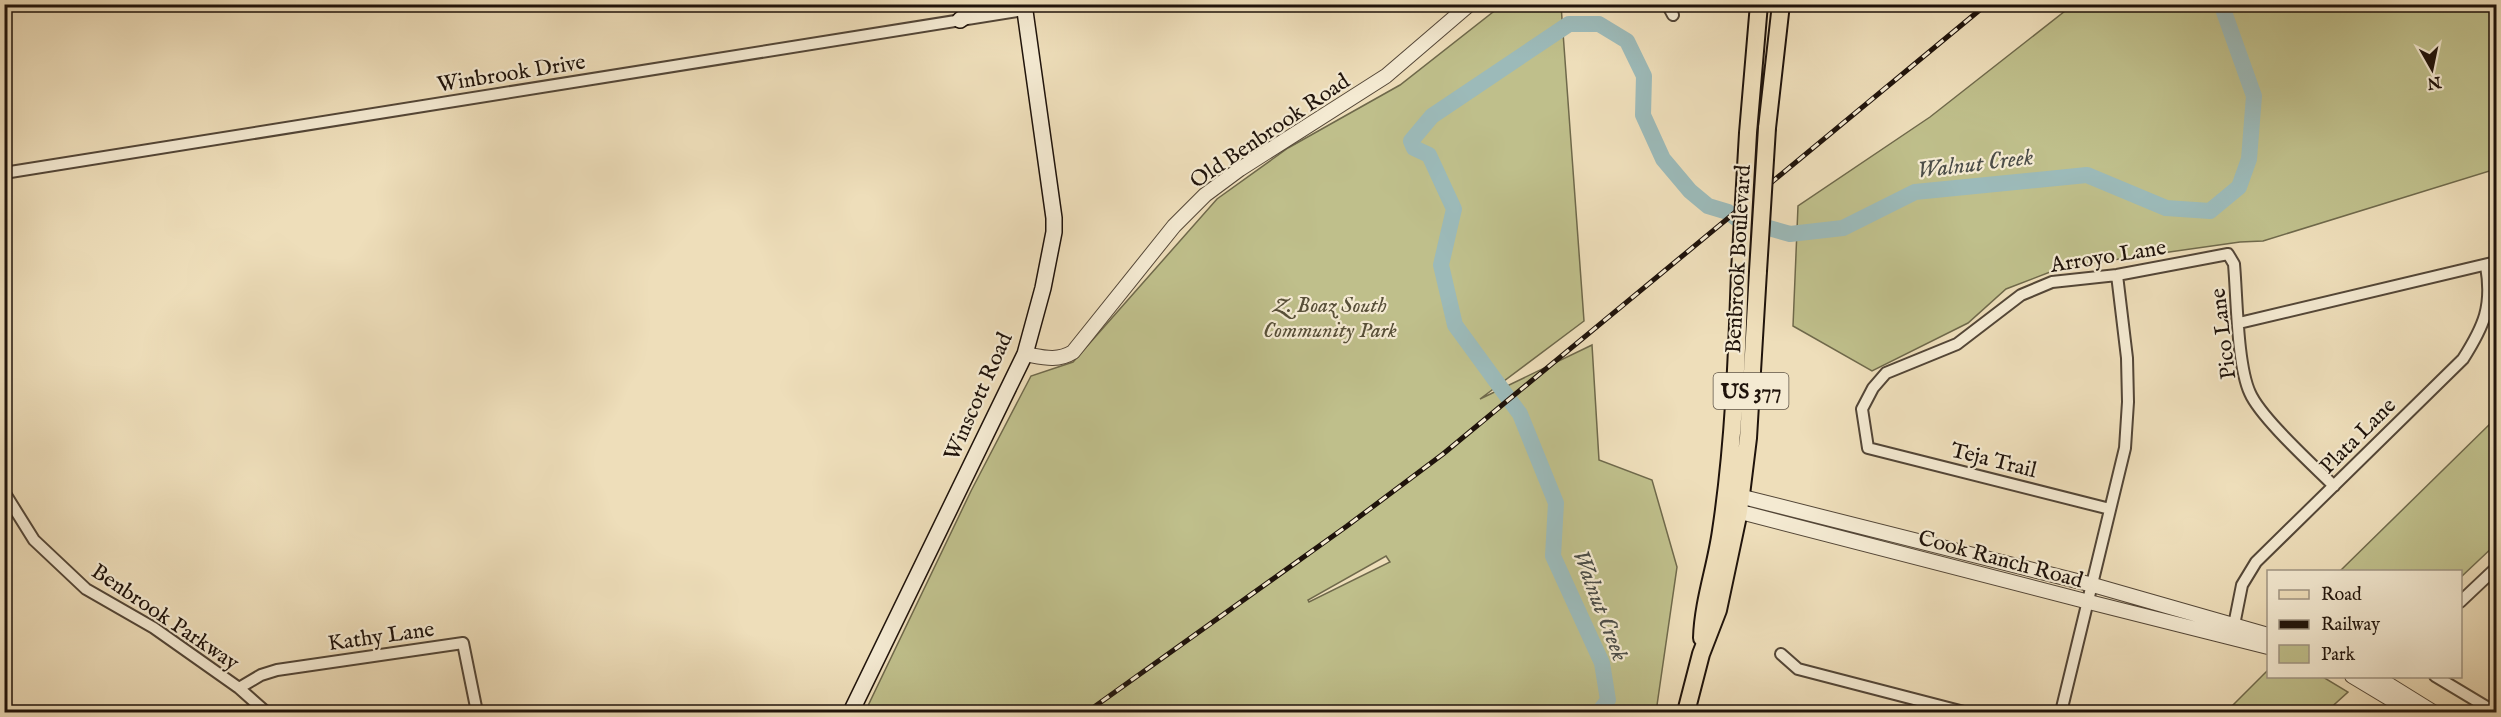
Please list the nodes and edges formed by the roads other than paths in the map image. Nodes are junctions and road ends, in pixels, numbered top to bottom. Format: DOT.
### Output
graph roads {
  1 [pos="981,4"];
  2 [pos="1470,4"];
  3 [pos="1667,4"];
  4 [pos="1760,4"];
  5 [pos="1781,4"];
  6 [pos="1024,7"];
  7 [pos="1673,15"];
  8 [pos="960,20"];
  9 [pos="4,172"];
  10 [pos="2228,254"];
  11 [pos="2491,264"];
  12 [pos="2117,275"];
  13 [pos="2239,323"];
  14 [pos="1025,354"];
  15 [pos="1868,448"];
  16 [pos="2334,486"];
  17 [pos="4,492"];
  18 [pos="1732,502"];
  19 [pos="2110,509"];
  20 [pos="2496,568"];
  21 [pos="2093,585"];
  22 [pos="2462,600"];
  23 [pos="2089,602"];
  24 [pos="2234,625"];
  25 [pos="2267,634"];
  26 [pos="2267,646"];
  27 [pos="1781,654"];
  28 [pos="2355,678"];
  29 [pos="2378,678"];
  30 [pos="2438,678"];
  31 [pos="239,688"];
  32 [pos="266,712"];
  33 [pos="477,712"];
  34 [pos="851,712"];
  35 [pos="1686,712"];
  36 [pos="1964,712"];
  37 [pos="2061,712"];
  38 [pos="2412,712"];
  39 [pos="2433,712"];
  40 [pos="2494,712"];
  1 -- 8 [label="main road"];
  2 -- 14 [label="street, Old Benbrook Road"];
  3 -- 7 [label="street"];
  4 -- 18 [label="main road, Benbrook Boulevard / US 377, bridge"];
  5 -- 18 [label="main road, Benbrook Boulevard / US 377, bridge"];
  6 -- 8 [label="street, Winbrook Drive"];
  6 -- 14 [label="main road, Winscott Road"];
  8 -- 9 [label="street, Winbrook Drive"];
  10 -- 12 [label="street, Arroyo Lane"];
  10 -- 13 [label="street, Pico Lane"];
  11 -- 13 [label="street"];
  11 -- 16 [label="street, Plata Lane"];
  12 -- 15 [label="street, Arroyo Lane"];
  12 -- 19 [label="street"];
  13 -- 16 [label="street, Pico Lane"];
  14 -- 34 [label="main road, Winscott Road"];
  15 -- 19 [label="street, Teja Trail"];
  16 -- 24 [label="street, Plata Lane"];
  17 -- 31 [label="street, Benbrook Parkway"];
  18 -- 21 [label="street, Cook Ranch Road"];
  18 -- 23 [label="street, Cook Ranch Road"];
  18 -- 35 [label="main road, Benbrook Boulevard / US 377"];
  19 -- 21 [label="street"];
  20 -- 22 [label="street"];
  21 -- 23 [label="street"];
  21 -- 24 [label="street, Cook Ranch Road"];
  23 -- 26 [label="street, Cook Ranch Road"];
  23 -- 37 [label="street"];
  24 -- 25 [label="street, Cook Ranch Road"];
  27 -- 36 [label="street"];
  28 -- 38 [label="street"];
  29 -- 39 [label="street"];
  30 -- 40 [label="street"];
  31 -- 32 [label="street, Benbrook Parkway"];
  31 -- 33 [label="street, Kathy Lane"];
}
